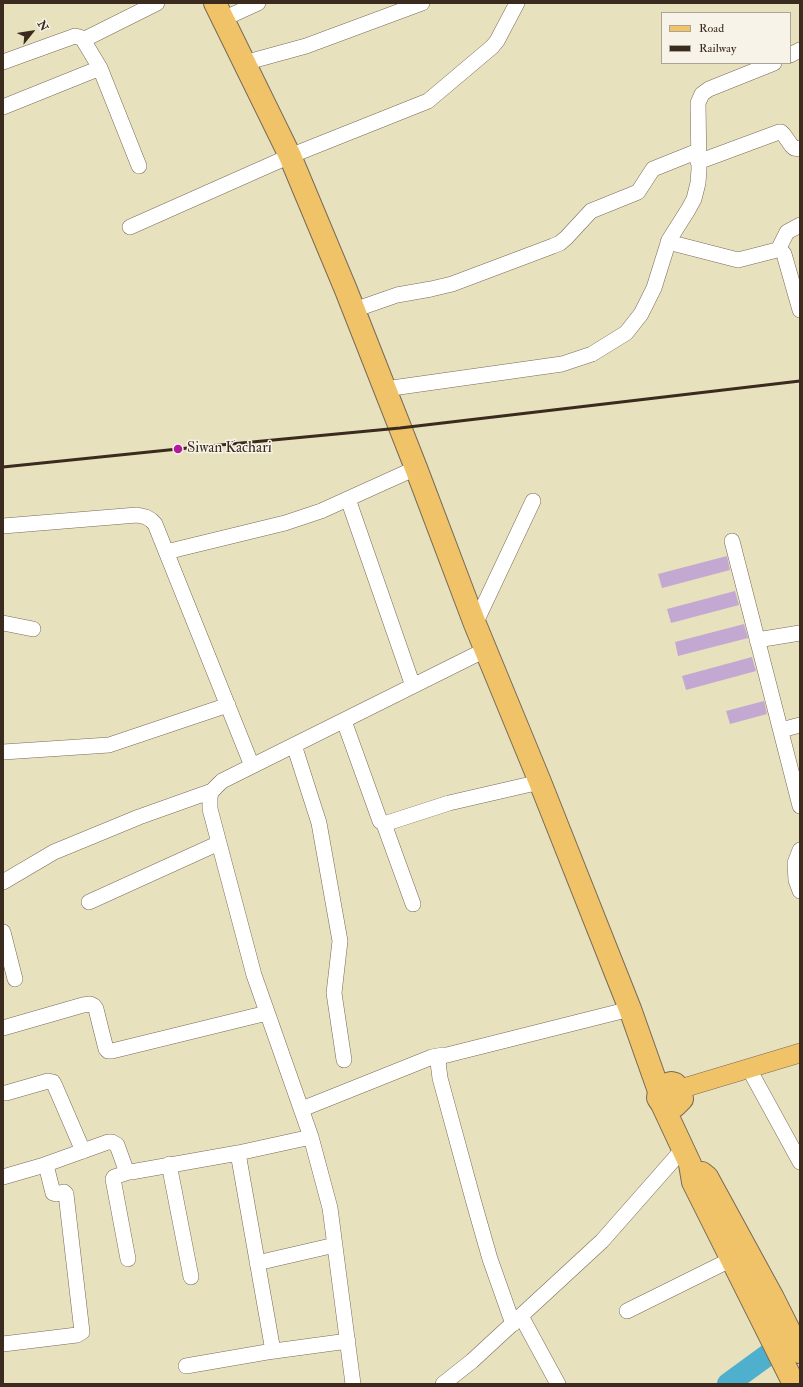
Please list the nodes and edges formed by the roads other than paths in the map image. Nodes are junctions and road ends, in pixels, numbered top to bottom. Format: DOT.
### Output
graph roads {
  1 [pos="157,3"];
  2 [pos="258,3"];
  3 [pos="422,3"];
  4 [pos="517,3"];
  5 [pos="219,11"];
  6 [pos="83,40"];
  7 [pos="800,50"];
  8 [pos="791,54"];
  9 [pos="3,62"];
  10 [pos="244,63"];
  11 [pos="772,64"];
  12 [pos="100,68"];
  13 [pos="3,107"];
  14 [pos="800,149"];
  15 [pos="290,156"];
  16 [pos="698,157"];
  17 [pos="139,166"];
  18 [pos="800,225"];
  19 [pos="130,227"];
  20 [pos="668,242"];
  21 [pos="778,250"];
  22 [pos="354,310"];
  23 [pos="800,310"];
  24 [pos="385,389"];
  25 [pos="416,468"];
  26 [pos="348,499"];
  27 [pos="533,501"];
  28 [pos="3,526"];
  29 [pos="732,541"];
  30 [pos="166,552"];
  31 [pos="3,623"];
  32 [pos="475,624"];
  33 [pos="33,629"];
  34 [pos="800,633"];
  35 [pos="757,640"];
  36 [pos="485,650"];
  37 [pos="414,686"];
  38 [pos="228,705"];
  39 [pos="344,720"];
  40 [pos="800,725"];
  41 [pos="781,730"];
  42 [pos="294,746"];
  43 [pos="3,752"];
  44 [pos="252,766"];
  45 [pos="540,782"];
  46 [pos="212,791"];
  47 [pos="800,806"];
  48 [pos="384,824"];
  49 [pos="219,843"];
  50 [pos="800,850"];
  51 [pos="3,882"];
  52 [pos="800,891"];
  53 [pos="88,902"];
  54 [pos="413,904"];
  55 [pos="3,932"];
  56 [pos="15,979"];
  57 [pos="630,1009"];
  58 [pos="266,1013"];
  59 [pos="3,1028"];
  60 [pos="800,1053"];
  61 [pos="443,1055"];
  62 [pos="344,1060"];
  63 [pos="749,1069"];
  64 [pos="680,1089"];
  65 [pos="6,1093"];
  66 [pos="660,1097"];
  67 [pos="302,1109"];
  68 [pos="311,1137"];
  69 [pos="83,1151"];
  70 [pos="238,1153"];
  71 [pos="687,1156"];
  72 [pos="800,1162"];
  73 [pos="170,1164"];
  74 [pos="46,1165"];
  75 [pos="129,1172"];
  76 [pos="3,1177"];
  77 [pos="334,1245"];
  78 [pos="128,1259"];
  79 [pos="732,1259"];
  80 [pos="257,1263"];
  81 [pos="191,1277"];
  82 [pos="766,1305"];
  83 [pos="627,1311"];
  84 [pos="517,1320"];
  85 [pos="348,1341"];
  86 [pos="3,1344"];
  87 [pos="273,1351"];
  88 [pos="800,1352"];
  89 [pos="186,1366"];
  90 [pos="447,1383"];
  91 [pos="353,1384"];
  92 [pos="558,1384"];
  93 [pos="794,1384"];
  1 -- 6 [label="street"];
  2 -- 5 [label="street"];
  3 -- 10 [label="street"];
  4 -- 15 [label="street"];
  5 -- 10 [label="highway"];
  6 -- 9 [label="street"];
  6 -- 12 [label="street"];
  7 -- 8 [label="street"];
  10 -- 15 [label="highway"];
  11 -- 16 [label="street"];
  12 -- 13 [label="street"];
  12 -- 17 [label="street"];
  14 -- 16 [label="street"];
  15 -- 19 [label="street"];
  15 -- 22 [label="highway"];
  16 -- 20 [label="street"];
  16 -- 22 [label="street"];
  18 -- 21 [label="street"];
  20 -- 21 [label="street"];
  20 -- 24 [label="street"];
  21 -- 23 [label="street"];
  22 -- 24 [label="highway"];
  24 -- 25 [label="highway"];
  25 -- 26 [label="street"];
  25 -- 32 [label="highway"];
  26 -- 30 [label="street"];
  26 -- 37 [label="street"];
  27 -- 32 [label="street"];
  28 -- 30 [label="street"];
  29 -- 35 [label="street"];
  30 -- 38 [label="street"];
  31 -- 33 [label="street"];
  32 -- 36 [label="highway"];
  34 -- 35 [label="street"];
  35 -- 41 [label="street"];
  36 -- 37 [label="street"];
  36 -- 45 [label="highway"];
  37 -- 39 [label="street"];
  38 -- 43 [label="street"];
  38 -- 44 [label="street"];
  39 -- 42 [label="street"];
  39 -- 48 [label="street"];
  40 -- 41 [label="street"];
  41 -- 47 [label="street"];
  42 -- 44 [label="street"];
  42 -- 62 [label="street"];
  44 -- 46 [label="street"];
  45 -- 48 [label="street"];
  45 -- 57 [label="highway"];
  46 -- 49 [label="street"];
  46 -- 51 [label="street"];
  48 -- 54 [label="street"];
  49 -- 53 [label="street"];
  49 -- 58 [label="street"];
  50 -- 52 [label="street"];
  55 -- 56 [label="street"];
  57 -- 61 [label="street"];
  57 -- 66 [label="highway"];
  58 -- 59 [label="street"];
  58 -- 67 [label="street"];
  60 -- 63 [label="main road"];
  61 -- 67 [label="street"];
  61 -- 84 [label="street"];
  63 -- 64 [label="main road"];
  63 -- 72 [label="street"];
  64 -- 66 [label="highway"];
  65 -- 69 [label="street"];
  66 -- 71 [label="highway"];
  67 -- 68 [label="street"];
  68 -- 70 [label="street"];
  68 -- 77 [label="street"];
  69 -- 74 [label="street"];
  69 -- 75 [label="street"];
  70 -- 73 [label="street"];
  70 -- 80 [label="street"];
  71 -- 79 [label="highway"];
  71 -- 82 [label="highway"];
  71 -- 84 [label="street"];
  73 -- 75 [label="street"];
  73 -- 81 [label="street"];
  74 -- 76 [label="street"];
  74 -- 86 [label="street"];
  75 -- 78 [label="street"];
  77 -- 80 [label="street"];
  77 -- 85 [label="street"];
  79 -- 82 [label="highway"];
  79 -- 83 [label="street"];
  80 -- 87 [label="street"];
  82 -- 88 [label="highway"];
  82 -- 93 [label="highway"];
  84 -- 90 [label="street"];
  84 -- 92 [label="street"];
  85 -- 87 [label="street"];
  85 -- 91 [label="street"];
  87 -- 89 [label="street"];
}
